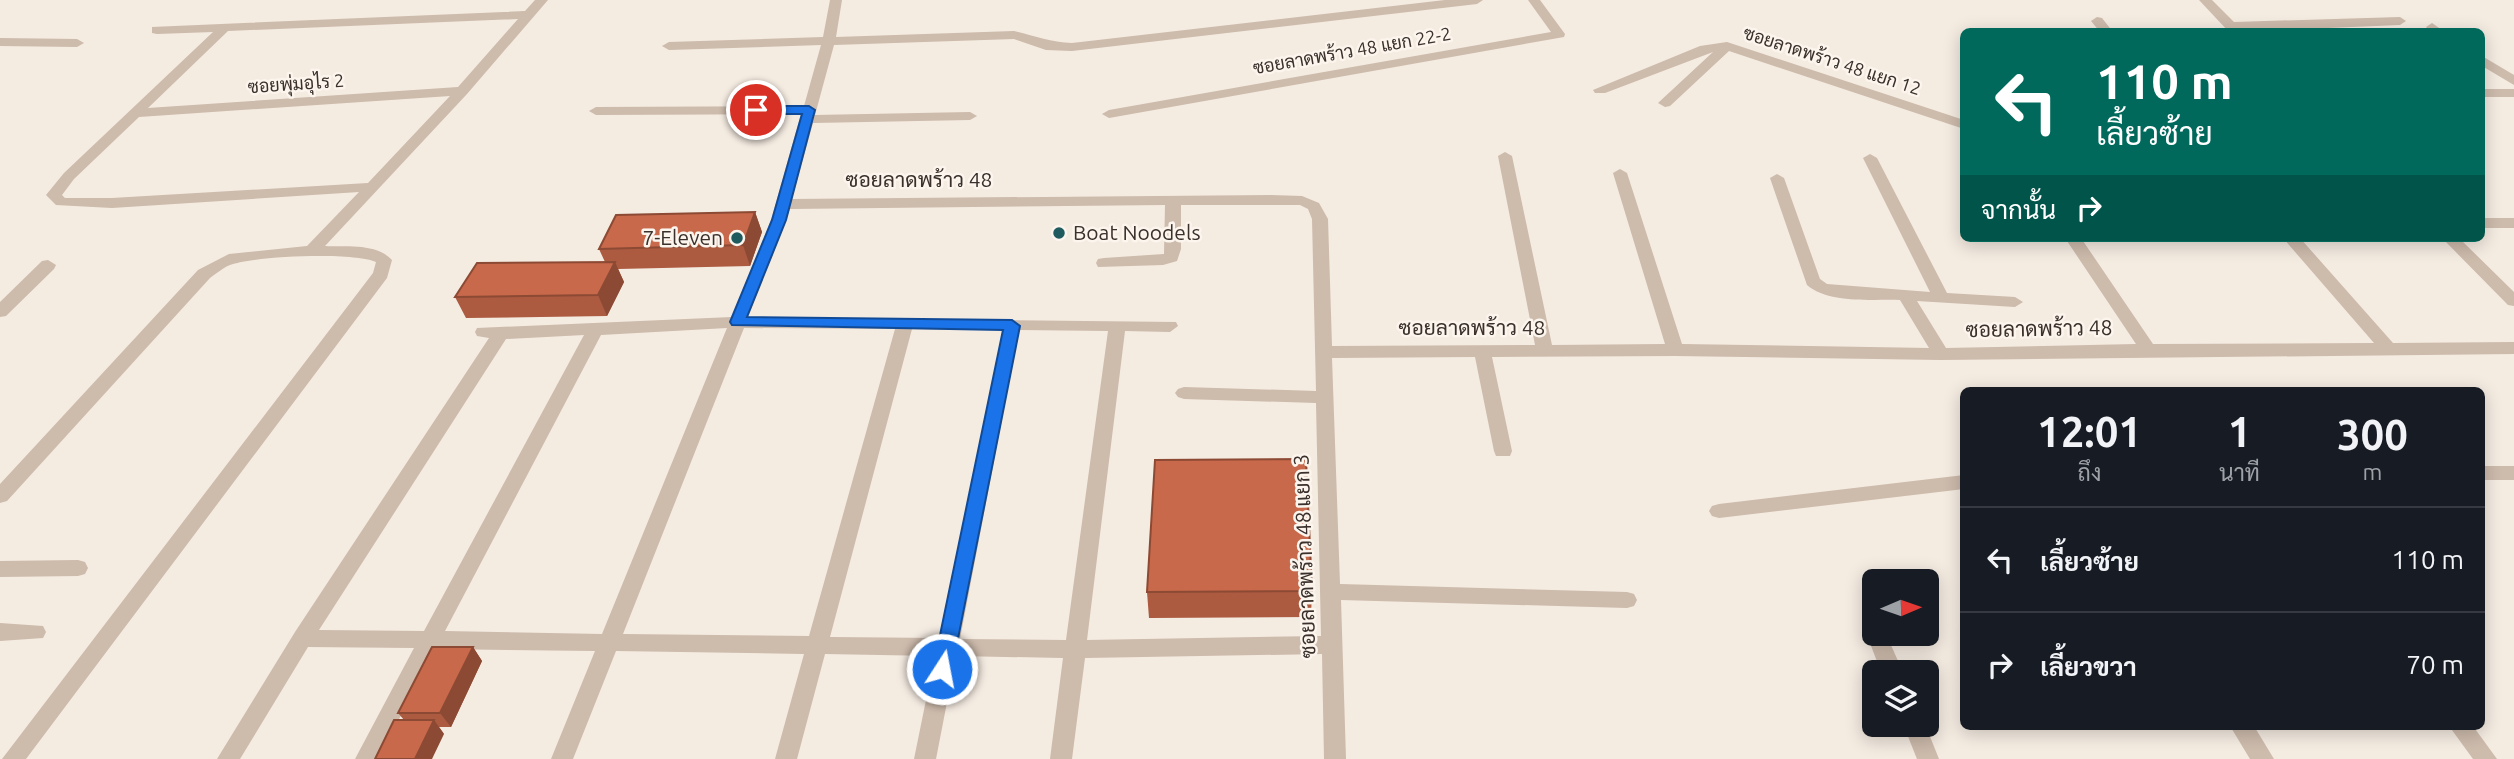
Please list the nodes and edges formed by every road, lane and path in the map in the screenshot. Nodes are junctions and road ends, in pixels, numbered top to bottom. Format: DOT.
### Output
graph roads {
  1 [pos="542,0"];
  2 [pos="836,0"];
  3 [pos="1477,0"];
  4 [pos="1534,0"];
  5 [pos="2206,0"];
  6 [pos="531,15"];
  7 [pos="2097,21"];
  8 [pos="2400,21"];
  9 [pos="2103,28"];
  10 [pos="2233,28"];
  11 [pos="2255,28"];
  12 [pos="223,29"];
  13 [pos="157,30"];
  14 [pos="829,40"];
  15 [pos="0,43"];
  16 [pos="77,43"];
  17 [pos="668,46"];
  18 [pos="1727,46"];
  19 [pos="2485,62"];
  20 [pos="2514,81"];
  21 [pos="1600,90"];
  22 [pos="462,91"];
  23 [pos="2485,93"];
  24 [pos="2514,93"];
  25 [pos="1665,103"];
  26 [pos="596,111"];
  27 [pos="133,113"];
  28 [pos="1109,114"];
  29 [pos="808,115"];
  30 [pos="970,116"];
  31 [pos="1960,124"];
  32 [pos="1505,156"];
  33 [pos="1870,158"];
  34 [pos="1620,173"];
  35 [pos="1777,178"];
  36 [pos="372,187"];
  37 [pos="1173,201"];
  38 [pos="775,215"];
  39 [pos="2485,223"];
  40 [pos="2514,223"];
  41 [pos="2076,242"];
  42 [pos="2295,242"];
  43 [pos="2454,242"];
  44 [pos="312,251"];
  45 [pos="1104,264"];
  46 [pos="48,265"];
  47 [pos="1904,294"];
  48 [pos="1941,297"];
  49 [pos="2514,301"];
  50 [pos="2015,302"];
  51 [pos="3,307"];
  52 [pos="738,322"];
  53 [pos="905,325"];
  54 [pos="1012,326"];
  55 [pos="1117,326"];
  56 [pos="1170,326"];
  57 [pos="595,330"];
  58 [pos="2514,348"];
  59 [pos="2389,349"];
  60 [pos="1675,350"];
  61 [pos="2148,350"];
  62 [pos="1482,351"];
  63 [pos="1545,351"];
  64 [pos="1322,352"];
  65 [pos="1941,354"];
  66 [pos="1184,393"];
  67 [pos="1323,397"];
  68 [pos="1503,451"];
  69 [pos="2514,473"];
  70 [pos="2485,474"];
  71 [pos="1960,482"];
  72 [pos="0,496"];
  73 [pos="1719,511"];
  74 [pos="78,568"];
  75 [pos="0,569"];
  76 [pos="1330,592"];
  77 [pos="1627,600"];
  78 [pos="0,632"];
  79 [pos="36,632"];
  80 [pos="302,638"];
  81 [pos="431,640"];
  82 [pos="611,642"];
  83 [pos="1330,645"];
  84 [pos="818,646"];
  85 [pos="947,646"];
  86 [pos="1077,649"];
  87 [pos="2244,730"];
  88 [pos="2463,730"];
  89 [pos="1919,737"];
  90 [pos="13,759"];
  91 [pos="228,759"];
  92 [pos="366,759"];
  93 [pos="562,759"];
  94 [pos="786,759"];
  95 [pos="925,759"];
  96 [pos="1061,759"];
  97 [pos="1335,759"];
  98 [pos="1928,759"];
  99 [pos="2263,759"];
  100 [pos="2486,759"];
  1 -- 6 [label="street"];
  2 -- 14 [label="street"];
  3 -- 14 [label="street"];
  4 -- 28 [label="street, ซอยลาดพร้าว 48 แยก 22-2"];
  5 -- 10 [label="street"];
  6 -- 12 [label="street"];
  6 -- 22 [label="street"];
  7 -- 9 [label="street"];
  8 -- 11 [label="street"];
  12 -- 13 [label="street"];
  12 -- 27 [label="street"];
  14 -- 17 [label="street"];
  14 -- 29 [label="street"];
  15 -- 16 [label="street"];
  18 -- 21 [label="street"];
  18 -- 25 [label="street, ซอยลาดพร้าว 48 แยก 12"];
  18 -- 31 [label="street, ซอยลาดพร้าว 48 แยก 12"];
  19 -- 20 [label="street"];
  22 -- 27 [label="street, ซอยพุ่มอุไร 2"];
  22 -- 36 [label="street"];
  23 -- 24 [label="street"];
  26 -- 29 [label="street"];
  27 -- 36 [label="street"];
  29 -- 30 [label="street"];
  29 -- 38 [label="street"];
  32 -- 63 [label="street"];
  33 -- 48 [label="street"];
  34 -- 60 [label="street"];
  35 -- 47 [label="street"];
  36 -- 44 [label="street"];
  37 -- 38 [label="street, ซอยลาดพร้าว 48"];
  37 -- 45 [label="street"];
  37 -- 64 [label="street, ซอยลาดพร้าว 48"];
  38 -- 52 [label="street"];
  39 -- 40 [label="street"];
  41 -- 61 [label="street"];
  42 -- 59 [label="street"];
  43 -- 49 [label="street"];
  44 -- 72 [label="street"];
  44 -- 90 [label="street"];
  46 -- 51 [label="street"];
  47 -- 48 [label="street"];
  47 -- 65 [label="street"];
  48 -- 50 [label="street"];
  52 -- 53 [label="street"];
  52 -- 57 [label="street"];
  52 -- 82 [label="street"];
  53 -- 54 [label="street"];
  53 -- 84 [label="street"];
  54 -- 55 [label="street"];
  54 -- 85 [label="street"];
  55 -- 56 [label="street"];
  55 -- 86 [label="street"];
  57 -- 80 [label="street"];
  57 -- 81 [label="street"];
  58 -- 59 [label="street, ซอยลาดพร้าว 48"];
  59 -- 61 [label="street, ซอยลาดพร้าว 48"];
  60 -- 63 [label="street, ซอยลาดพร้าว 48"];
  60 -- 65 [label="street, ซอยลาดพร้าว 48"];
  61 -- 65 [label="street, ซอยลาดพร้าว 48"];
  62 -- 63 [label="street, ซอยลาดพร้าว 48"];
  62 -- 64 [label="street, ซอยลาดพร้าว 48"];
  62 -- 68 [label="street"];
  64 -- 67 [label="street, ซอยลาดพร้าว 48 แยก 3"];
  66 -- 67 [label="street"];
  67 -- 76 [label="street, ซอยลาดพร้าว 48 แยก 3"];
  69 -- 70 [label="street"];
  71 -- 73 [label="street"];
  74 -- 75 [label="street"];
  76 -- 77 [label="street"];
  76 -- 83 [label="street, ซอยลาดพร้าว 48 แยก 3"];
  78 -- 79 [label="street"];
  80 -- 81 [label="street"];
  80 -- 91 [label="street"];
  81 -- 82 [label="street"];
  81 -- 92 [label="street"];
  82 -- 84 [label="street"];
  82 -- 93 [label="street"];
  83 -- 86 [label="street"];
  83 -- 97 [label="street, ซอยลาดพร้าว 48 แยก 3"];
  84 -- 85 [label="street"];
  84 -- 94 [label="street"];
  85 -- 86 [label="street"];
  85 -- 95 [label="street"];
  86 -- 96 [label="street"];
  87 -- 99 [label="street"];
  88 -- 100 [label="street"];
  89 -- 98 [label="street"];
}
